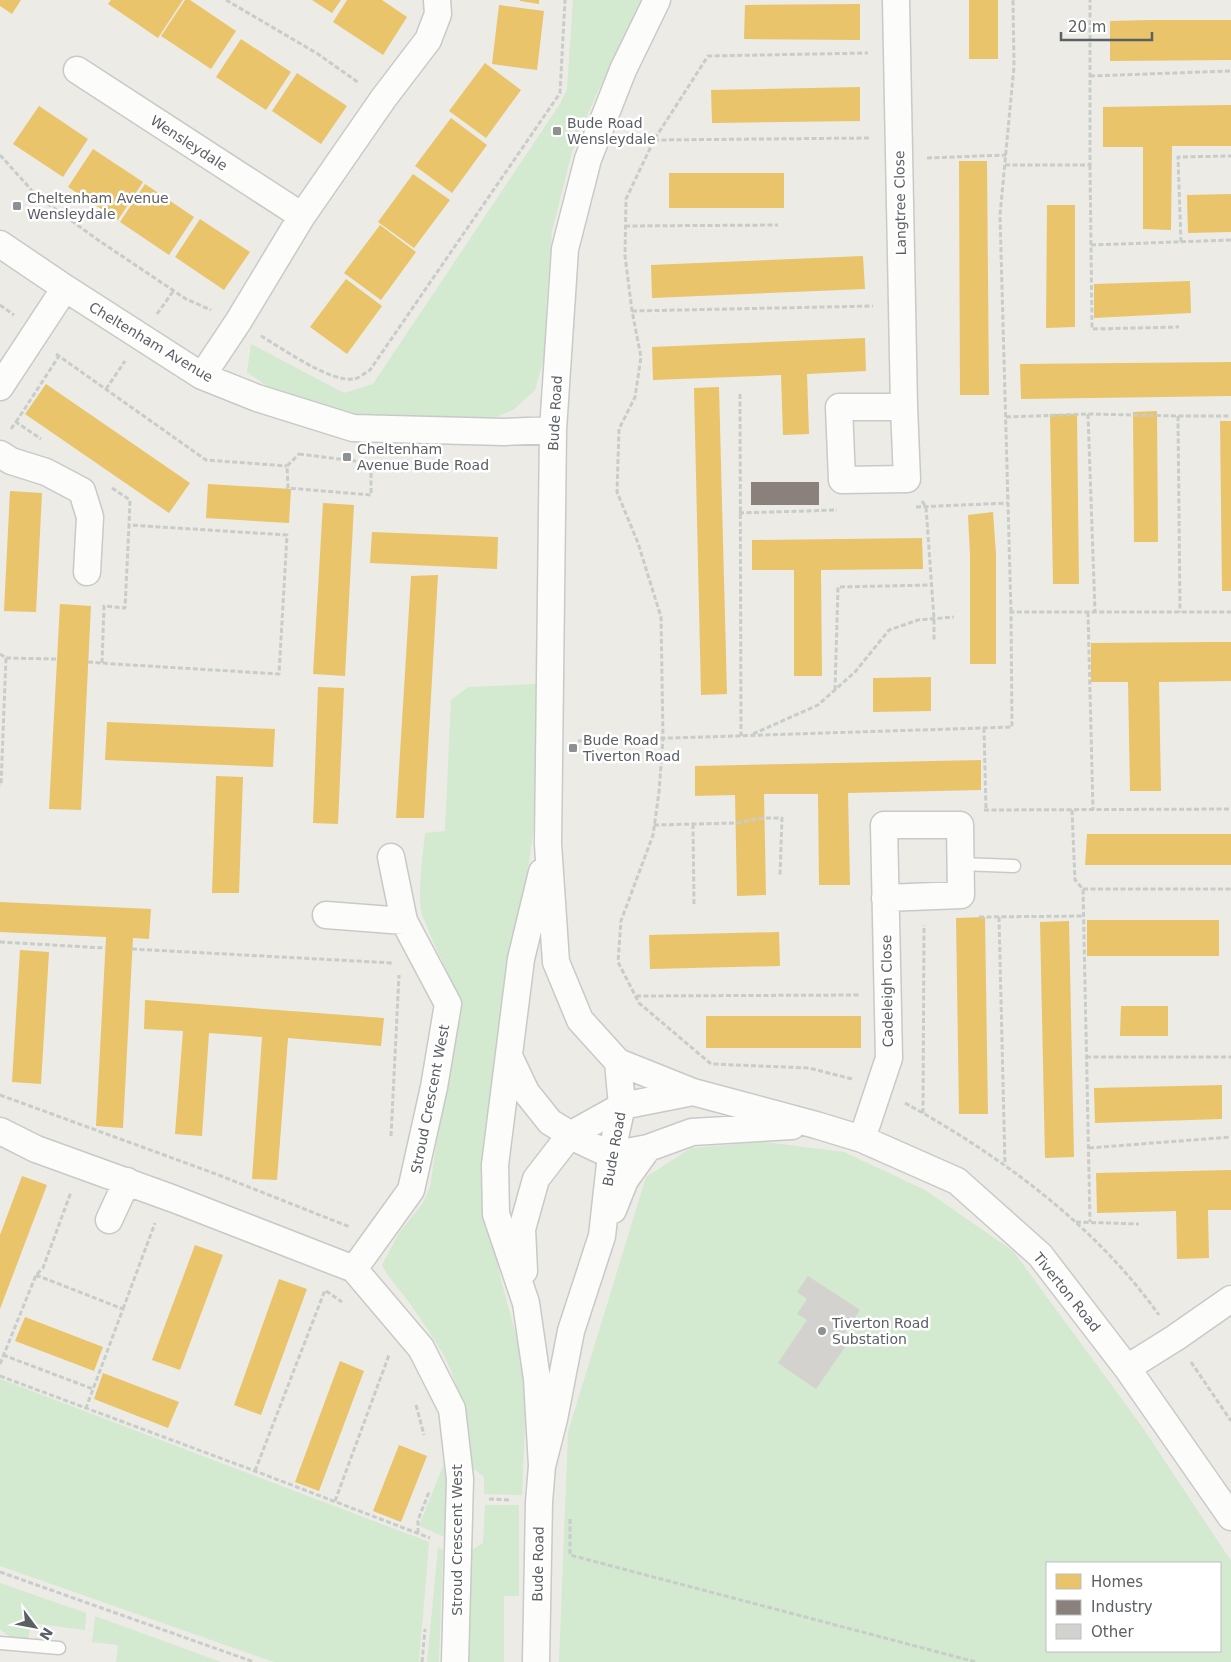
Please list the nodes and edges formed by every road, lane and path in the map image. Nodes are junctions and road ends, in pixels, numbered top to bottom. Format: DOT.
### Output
graph roads {
  1 [pos="226,0"];
  2 [pos="437,0"];
  3 [pos="565,0"];
  4 [pos="658,0"];
  5 [pos="896,0"];
  6 [pos="1013,0"];
  7 [pos="1090,0"];
  8 [pos="868,54"];
  9 [pos="77,70"];
  10 [pos="1231,71"];
  11 [pos="1090,76"];
  12 [pos="383,100"];
  13 [pos="654,140"];
  14 [pos="899,148"];
  15 [pos="0,155"];
  16 [pos="1006,155"];
  17 [pos="1231,156"];
  18 [pos="1005,165"];
  19 [pos="1090,165"];
  20 [pos="302,216"];
  21 [pos="778,225"];
  22 [pos="625,226"];
  23 [pos="1231,240"];
  24 [pos="1181,242"];
  25 [pos="0,244"];
  26 [pos="1091,245"];
  27 [pos="65,288"];
  28 [pos="0,305"];
  29 [pos="874,306"];
  30 [pos="632,312"];
  31 [pos="238,322"];
  32 [pos="1179,327"];
  33 [pos="38,331"];
  34 [pos="59,356"];
  35 [pos="202,376"];
  36 [pos="0,387"];
  37 [pos="740,394"];
  38 [pos="904,407"];
  39 [pos="1088,414"];
  40 [pos="1178,416"];
  41 [pos="1231,416"];
  42 [pos="1006,417"];
  43 [pos="16,422"];
  44 [pos="553,430"];
  45 [pos="0,454"];
  46 [pos="287,466"];
  47 [pos="907,479"];
  48 [pos="88,572"];
  49 [pos="932,585"];
  50 [pos="1011,612"];
  51 [pos="1088,612"];
  52 [pos="1095,612"];
  53 [pos="1180,612"];
  54 [pos="1231,612"];
  55 [pos="954,618"];
  56 [pos="934,619"];
  57 [pos="934,641"];
  58 [pos="0,654"];
  59 [pos="6,658"];
  60 [pos="57,659"];
  61 [pos="88,662"];
  62 [pos="102,663"];
  63 [pos="835,690"];
  64 [pos="984,728"];
  65 [pos="740,736"];
  66 [pos="750,736"];
  67 [pos="663,738"];
  68 [pos="550,742"];
  69 [pos="0,785"];
  70 [pos="1231,809"];
  71 [pos="986,810"];
  72 [pos="1072,810"];
  73 [pos="1092,810"];
  74 [pos="693,824"];
  75 [pos="654,825"];
  76 [pos="960,825"];
  77 [pos="548,844"];
  78 [pos="391,857"];
  79 [pos="960,864"];
  80 [pos="1014,866"];
  81 [pos="780,875"];
  82 [pos="1083,889"];
  83 [pos="1231,889"];
  84 [pos="922,897"];
  85 [pos="885,898"];
  86 [pos="694,906"];
  87 [pos="326,915"];
  88 [pos="999,916"];
  89 [pos="1084,916"];
  90 [pos="977,918"];
  91 [pos="404,921"];
  92 [pos="0,942"];
  93 [pos="105,948"];
  94 [pos="132,949"];
  95 [pos="400,964"];
  96 [pos="400,973"];
  97 [pos="887,995"];
  98 [pos="636,996"];
  99 [pos="509,1056"];
  100 [pos="1086,1057"];
  101 [pos="1231,1057"];
  102 [pos="618,1062"];
  103 [pos="879,1088"];
  104 [pos="694,1092"];
  105 [pos="0,1095"];
  106 [pos="622,1106"];
  107 [pos="923,1113"];
  108 [pos="816,1125"];
  109 [pos="0,1131"];
  110 [pos="570,1135"];
  111 [pos="1231,1137"];
  112 [pos="391,1139"];
  113 [pos="862,1139"];
  114 [pos="648,1148"];
  115 [pos="1088,1148"];
  116 [pos="611,1155"];
  117 [pos="1005,1165"];
  118 [pos="126,1181"];
  119 [pos="72,1190"];
  120 [pos="157,1217"];
  121 [pos="109,1220"];
  122 [pos="155,1222"];
  123 [pos="1076,1222"];
  124 [pos="1090,1222"];
  125 [pos="1139,1224"];
  126 [pos="163,1226"];
  127 [pos="352,1227"];
  128 [pos="602,1236"];
  129 [pos="354,1269"];
  130 [pos="36,1275"];
  131 [pos="318,1286"];
  132 [pos="325,1290"];
  133 [pos="1231,1299"];
  134 [pos="344,1303"];
  135 [pos="526,1304"];
  136 [pos="123,1309"];
  137 [pos="1174,1338"];
  138 [pos="3,1355"];
  139 [pos="393,1361"];
  140 [pos="0,1364"];
  141 [pos="1127,1368"];
  142 [pos="0,1376"];
  143 [pos="93,1389"];
  144 [pos="415,1404"];
  145 [pos="86,1408"];
  146 [pos="1231,1421"];
  147 [pos="425,1438"];
  148 [pos="542,1466"];
  149 [pos="255,1470"];
  150 [pos="430,1489"];
  151 [pos="335,1501"];
  152 [pos="570,1511"];
  153 [pos="1231,1517"];
  154 [pos="418,1533"];
  155 [pos="458,1544"];
  156 [pos="0,1572"];
  157 [pos="0,1643"];
  158 [pos="59,1648"];
  159 [pos="254,1662"];
  160 [pos="456,1662"];
  161 [pos="536,1662"];
  162 [pos="976,1662"];
  1 -- 12 [label="path"];
  2 -- 12 [label="street"];
  3 -- 31 [label="path"];
  4 -- 44 [label="street, Bude Road"];
  5 -- 14 [label="street, Langtree Close"];
  6 -- 16 [label="path"];
  7 -- 11 [label="path"];
  8 -- 13 [label="path"];
  9 -- 20 [label="street, Wensleydale"];
  10 -- 11 [label="path"];
  11 -- 19 [label="path"];
  12 -- 20 [label="street"];
  13 -- 14 [label="path"];
  13 -- 22 [label="path"];
  14 -- 16 [label="path"];
  14 -- 38 [label="street, Langtree Close"];
  15 -- 31 [label="path"];
  16 -- 18 [label="path"];
  17 -- 24 [label="path"];
  18 -- 19 [label="path"];
  18 -- 42 [label="path"];
  19 -- 26 [label="path"];
  20 -- 31 [label="street"];
  21 -- 22 [label="path"];
  22 -- 30 [label="path"];
  23 -- 24 [label="path"];
  24 -- 26 [label="path"];
  25 -- 27 [label="street, Cheltenham Avenue"];
  26 -- 32 [label="path"];
  27 -- 33 [label="street"];
  27 -- 35 [label="street, Cheltenham Avenue"];
  28 -- 33 [label="path"];
  29 -- 30 [label="path"];
  30 -- 67 [label="path"];
  31 -- 35 [label="street"];
  33 -- 34 [label="path"];
  33 -- 36 [label="street"];
  34 -- 43 [label="path"];
  34 -- 46 [label="path"];
  35 -- 44 [label="street, Cheltenham Avenue"];
  37 -- 65 [label="path"];
  38 -- 47 [label="street, Langtree Close"];
  38 -- 47 [label="street"];
  39 -- 40 [label="path"];
  39 -- 42 [label="path"];
  39 -- 52 [label="path"];
  40 -- 41 [label="path"];
  40 -- 53 [label="path"];
  42 -- 50 [label="path"];
  44 -- 68 [label="street, Bude Road"];
  45 -- 48 [label="street"];
  46 -- 46 [label="path"];
  47 -- 49 [label="path"];
  49 -- 56 [label="path"];
  49 -- 63 [label="path"];
  50 -- 51 [label="path"];
  50 -- 64 [label="path"];
  51 -- 52 [label="path"];
  51 -- 73 [label="path"];
  52 -- 53 [label="path"];
  53 -- 54 [label="path"];
  55 -- 56 [label="path"];
  56 -- 57 [label="path"];
  56 -- 63 [label="path"];
  58 -- 59 [label="path"];
  59 -- 60 [label="path"];
  59 -- 69 [label="path"];
  61 -- 62 [label="path"];
  62 -- 62 [label="path"];
  63 -- 66 [label="path"];
  64 -- 66 [label="path"];
  64 -- 71 [label="path"];
  65 -- 66 [label="path"];
  65 -- 67 [label="path"];
  67 -- 68 [label="path"];
  67 -- 75 [label="path"];
  68 -- 77 [label="street, Bude Road"];
  70 -- 73 [label="path"];
  71 -- 72 [label="path"];
  71 -- 76 [label="path"];
  72 -- 73 [label="path"];
  72 -- 82 [label="path"];
  74 -- 75 [label="path"];
  74 -- 81 [label="path"];
  74 -- 86 [label="path"];
  75 -- 98 [label="path"];
  76 -- 79 [label="street"];
  76 -- 85 [label="street, Cadeleigh Close"];
  77 -- 99 [label="street, Bude Road"];
  77 -- 102 [label="street, Bude Road"];
  78 -- 91 [label="street, Stroud Crescent West"];
  79 -- 80 [label="lane"];
  79 -- 84 [label="street"];
  82 -- 83 [label="path"];
  82 -- 89 [label="path"];
  84 -- 85 [label="street"];
  84 -- 107 [label="path"];
  85 -- 97 [label="street, Cadeleigh Close"];
  87 -- 91 [label="street"];
  88 -- 89 [label="path"];
  88 -- 90 [label="path"];
  88 -- 117 [label="path"];
  89 -- 100 [label="path"];
  91 -- 129 [label="street, Stroud Crescent West"];
  92 -- 93 [label="path"];
  94 -- 95 [label="path"];
  96 -- 112 [label="path"];
  97 -- 98 [label="path"];
  97 -- 103 [label="street, Cadeleigh Close"];
  98 -- 103 [label="path"];
  99 -- 110 [label="street"];
  99 -- 135 [label="street, Bude Road"];
  100 -- 101 [label="path"];
  100 -- 115 [label="path"];
  102 -- 104 [label="street, Tiverton Road"];
  102 -- 106 [label="street, Bude Road"];
  103 -- 107 [label="path"];
  103 -- 113 [label="street, Cadeleigh Close"];
  104 -- 106 [label="street, Tiverton Road"];
  104 -- 108 [label="street, Tiverton Road"];
  105 -- 127 [label="path"];
  106 -- 110 [label="street, Tiverton Road"];
  106 -- 116 [label="street, Bude Road"];
  107 -- 117 [label="path"];
  108 -- 113 [label="street, Tiverton Road"];
  108 -- 114 [label="street, Tiverton Road"];
  109 -- 118 [label="street, Stroud Crescent West"];
  110 -- 116 [label="street"];
  110 -- 135 [label="street, Tiverton Road"];
  111 -- 115 [label="path"];
  113 -- 141 [label="street, Tiverton Road"];
  114 -- 116 [label="street, Tiverton Road"];
  114 -- 128 [label="street"];
  115 -- 124 [label="path"];
  116 -- 128 [label="street, Bude Road"];
  117 -- 123 [label="path"];
  118 -- 121 [label="street"];
  118 -- 129 [label="street, Stroud Crescent West"];
  119 -- 130 [label="path"];
  120 -- 122 [label="path"];
  122 -- 126 [label="path"];
  122 -- 136 [label="path"];
  123 -- 124 [label="path"];
  123 -- 137 [label="path"];
  124 -- 125 [label="path"];
  128 -- 148 [label="street, Bude Road"];
  129 -- 155 [label="street, Stroud Crescent West"];
  130 -- 136 [label="path"];
  130 -- 138 [label="path"];
  131 -- 132 [label="path"];
  132 -- 134 [label="path"];
  132 -- 149 [label="path"];
  133 -- 137 [label="street"];
  135 -- 148 [label="street, Bude Road"];
  136 -- 143 [label="path"];
  137 -- 141 [label="street"];
  137 -- 146 [label="path"];
  138 -- 140 [label="path"];
  138 -- 143 [label="path"];
  139 -- 151 [label="path"];
  141 -- 153 [label="street, Tiverton Road"];
  142 -- 145 [label="path"];
  143 -- 145 [label="path"];
  144 -- 147 [label="path"];
  145 -- 149 [label="path"];
  148 -- 161 [label="street, Bude Road"];
  149 -- 151 [label="path"];
  150 -- 154 [label="path"];
  151 -- 154 [label="path"];
  152 -- 162 [label="path"];
  154 -- 155 [label="path"];
  155 -- 160 [label="street, Stroud Crescent West"];
  156 -- 159 [label="path"];
  157 -- 158 [label="lane"];
}
